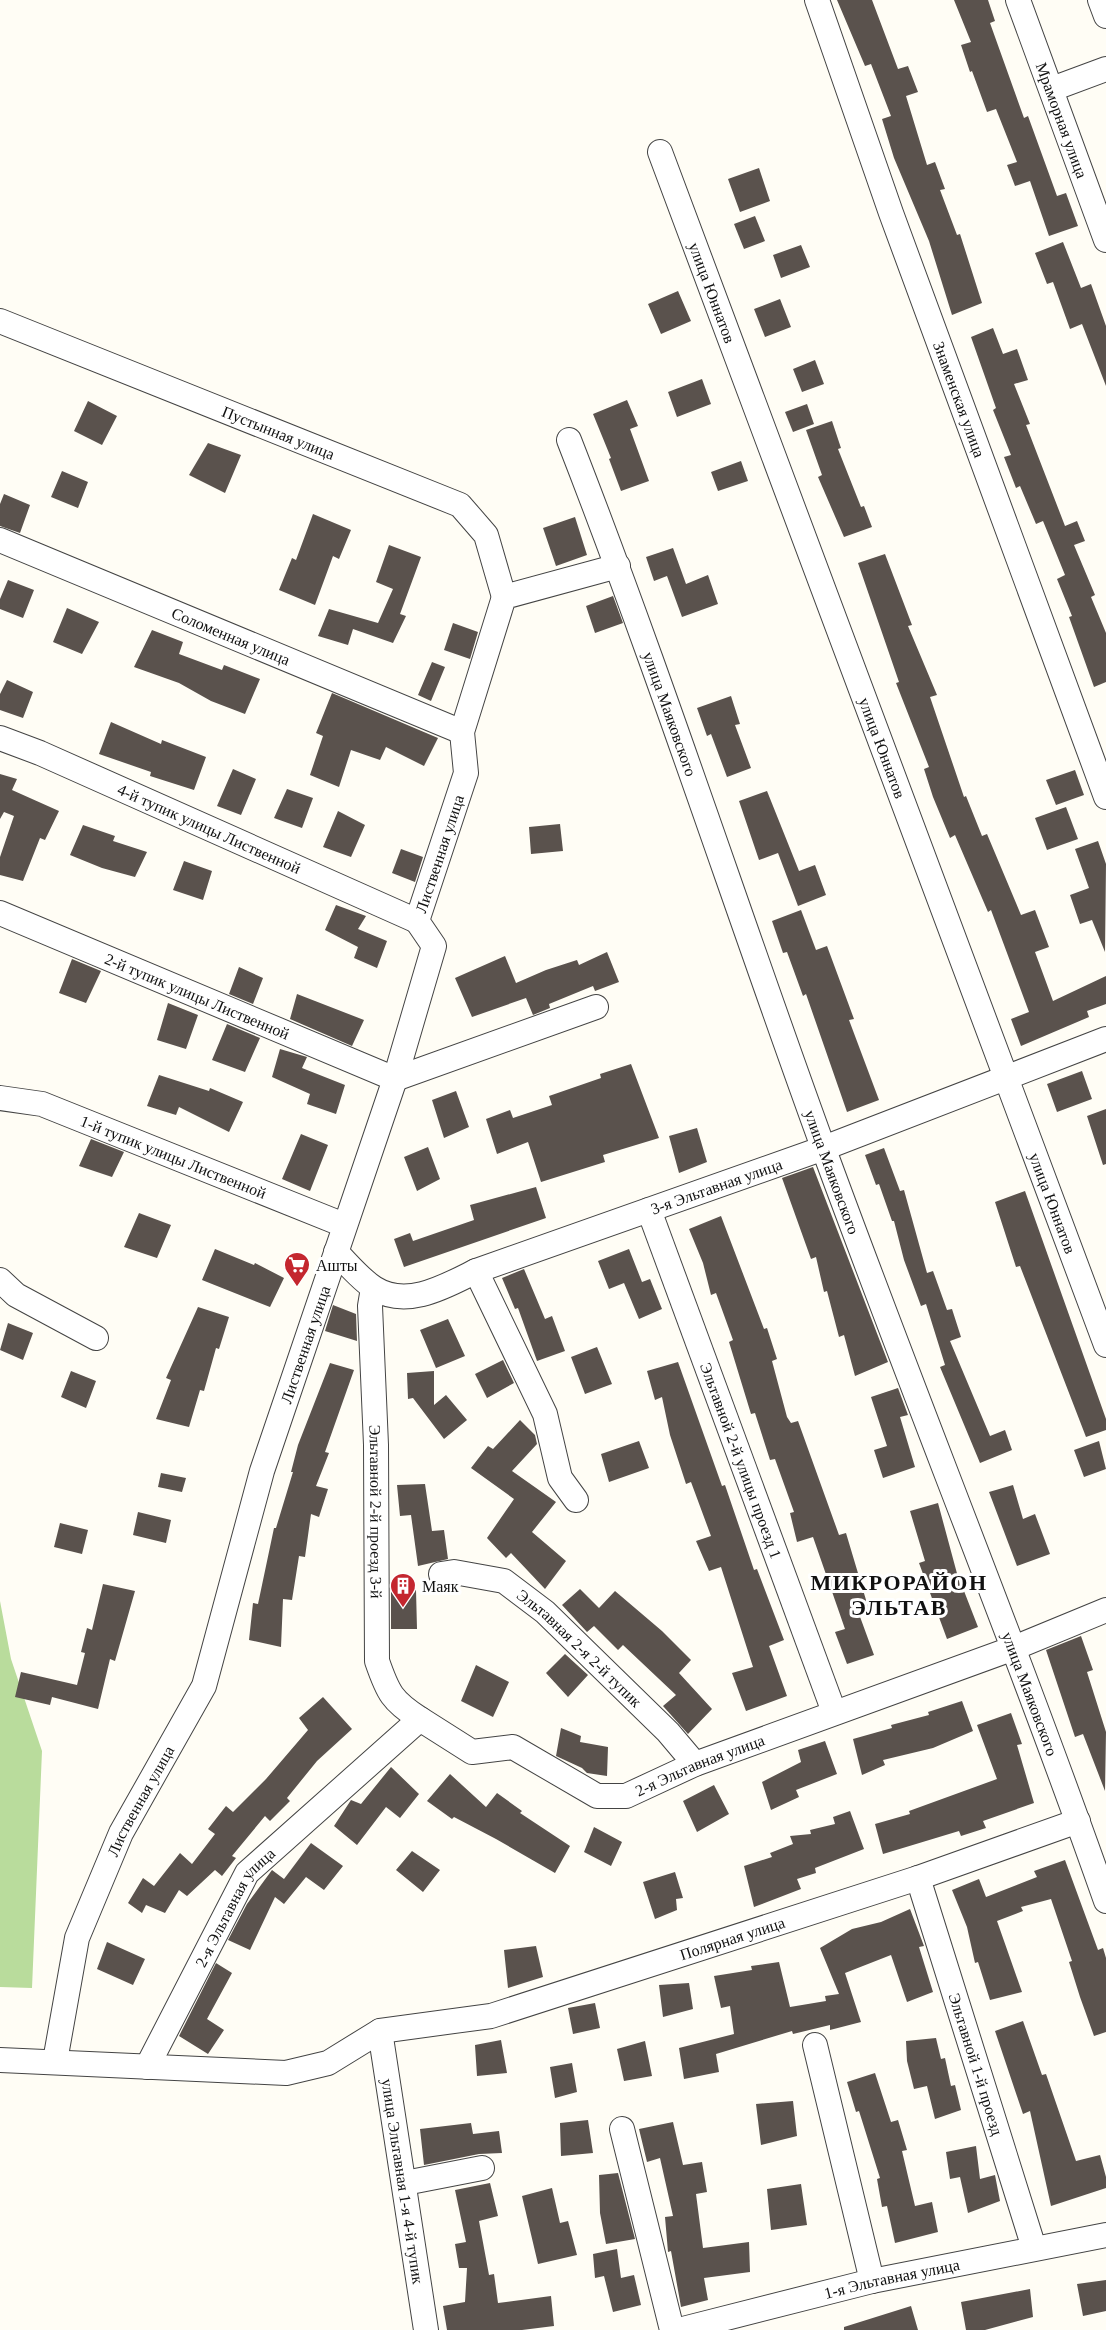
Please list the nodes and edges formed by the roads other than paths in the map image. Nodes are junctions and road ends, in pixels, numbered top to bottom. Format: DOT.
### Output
graph roads {
  1 [pos="817,0"];
  2 [pos="1018,0"];
  3 [pos="1100,0"];
  4 [pos="1106,16"];
  5 [pos="1106,69"];
  6 [pos="1052,89"];
  7 [pos="660,152"];
  8 [pos="1106,240"];
  9 [pos="0,321"];
  10 [pos="569,440"];
  11 [pos="0,540"];
  12 [pos="618,566"];
  13 [pos="504,597"];
  14 [pos="462,732"];
  15 [pos="0,738"];
  16 [pos="1106,797"];
  17 [pos="0,913"];
  18 [pos="417,921"];
  19 [pos="596,1007"];
  20 [pos="1106,1039"];
  21 [pos="1007,1076"];
  22 [pos="395,1079"];
  23 [pos="0,1098"];
  24 [pos="824,1148"];
  25 [pos="649,1210"];
  26 [pos="344,1225"];
  27 [pos="336,1252"];
  28 [pos="476,1271"];
  29 [pos="0,1280"];
  30 [pos="373,1288"];
  31 [pos="96,1338"];
  32 [pos="1106,1345"];
  33 [pos="576,1500"];
  34 [pos="441,1574"];
  35 [pos="1106,1610"];
  36 [pos="1014,1647"];
  37 [pos="834,1712"];
  38 [pos="420,1719"];
  39 [pos="695,1764"];
  40 [pos="1078,1821"];
  41 [pos="918,1878"];
  42 [pos="1106,1901"];
  43 [pos="380,2031"];
  44 [pos="815,2045"];
  45 [pos="0,2060"];
  46 [pos="55,2061"];
  47 [pos="147,2067"];
  48 [pos="622,2129"];
  49 [pos="482,2168"];
  50 [pos="405,2182"];
  51 [pos="1106,2235"];
  52 [pos="1034,2248"];
  53 [pos="872,2281"];
  54 [pos="426,2330"];
  55 [pos="672,2330"];
  56 [pos="679,2330"];
  1 -- 16 [label="street, Знаменская улица"];
  2 -- 6 [label="street, Мраморная улица"];
  3 -- 4 [label="street"];
  5 -- 6 [label="street"];
  6 -- 8 [label="street, Мраморная улица"];
  7 -- 21 [label="street, улица Юннатов"];
  9 -- 13 [label="street, Пустынная улица"];
  10 -- 12 [label="street, улица Маяковского"];
  11 -- 14 [label="street, Соломенная улица"];
  12 -- 13 [label="street"];
  12 -- 24 [label="street, улица Маяковского"];
  13 -- 14 [label="street, Лиственная улица"];
  14 -- 18 [label="street, Лиственная улица"];
  15 -- 18 [label="street, 4-й тупик улицы Лиственной"];
  17 -- 22 [label="street, 2-й тупик улицы Лиственной"];
  18 -- 22 [label="street, Лиственная улица"];
  19 -- 22 [label="street"];
  20 -- 21 [label="street, 3-я Эльтавная улица"];
  21 -- 24 [label="street, 3-я Эльтавная улица"];
  21 -- 32 [label="street, улица Юннатов"];
  22 -- 26 [label="street, Лиственная улица"];
  23 -- 26 [label="street, 1-й тупик улицы Лиственной"];
  24 -- 25 [label="street, 3-я Эльтавная улица"];
  24 -- 36 [label="street, улица Маяковского"];
  25 -- 28 [label="street, 3-я Эльтавная улица"];
  25 -- 37 [label="street, Эльтавной 2-й улицы проезд 1"];
  26 -- 27 [label="street, Лиственная улица"];
  27 -- 30 [label="street, 3-я Эльтавная улица"];
  27 -- 46 [label="street, Лиственная улица"];
  28 -- 30 [label="street, 3-я Эльтавная улица"];
  28 -- 33 [label="street"];
  29 -- 31 [label="street"];
  30 -- 38 [label="street, Эльтавной 2-й проезд 3-й"];
  34 -- 39 [label="street, Эльтавная 2-я 2-й тупик"];
  35 -- 36 [label="street, 2-я Эльтавная улица"];
  36 -- 37 [label="street, 2-я Эльтавная улица"];
  36 -- 40 [label="street, улица Маяковского"];
  37 -- 39 [label="street, 2-я Эльтавная улица"];
  38 -- 39 [label="street, 2-я Эльтавная улица"];
  38 -- 47 [label="street, 2-я Эльтавная улица"];
  40 -- 41 [label="street, Полярная улица"];
  40 -- 42 [label="street, улица Маяковского"];
  41 -- 43 [label="street, Полярная улица"];
  41 -- 52 [label="street, Эльтавной 1-й проезд"];
  43 -- 47 [label="street"];
  43 -- 50 [label="street, улица Эльтавная 1-я 4-й тупик"];
  44 -- 53 [label="street"];
  45 -- 46 [label="street"];
  46 -- 47 [label="street"];
  48 -- 55 [label="street"];
  49 -- 50 [label="street"];
  50 -- 54 [label="street, улица Эльтавная 1-я 4-й тупик"];
  51 -- 52 [label="street, 1-я Эльтавная улица"];
  52 -- 53 [label="street, 1-я Эльтавная улица"];
  53 -- 56 [label="street, 1-я Эльтавная улица"];
}
